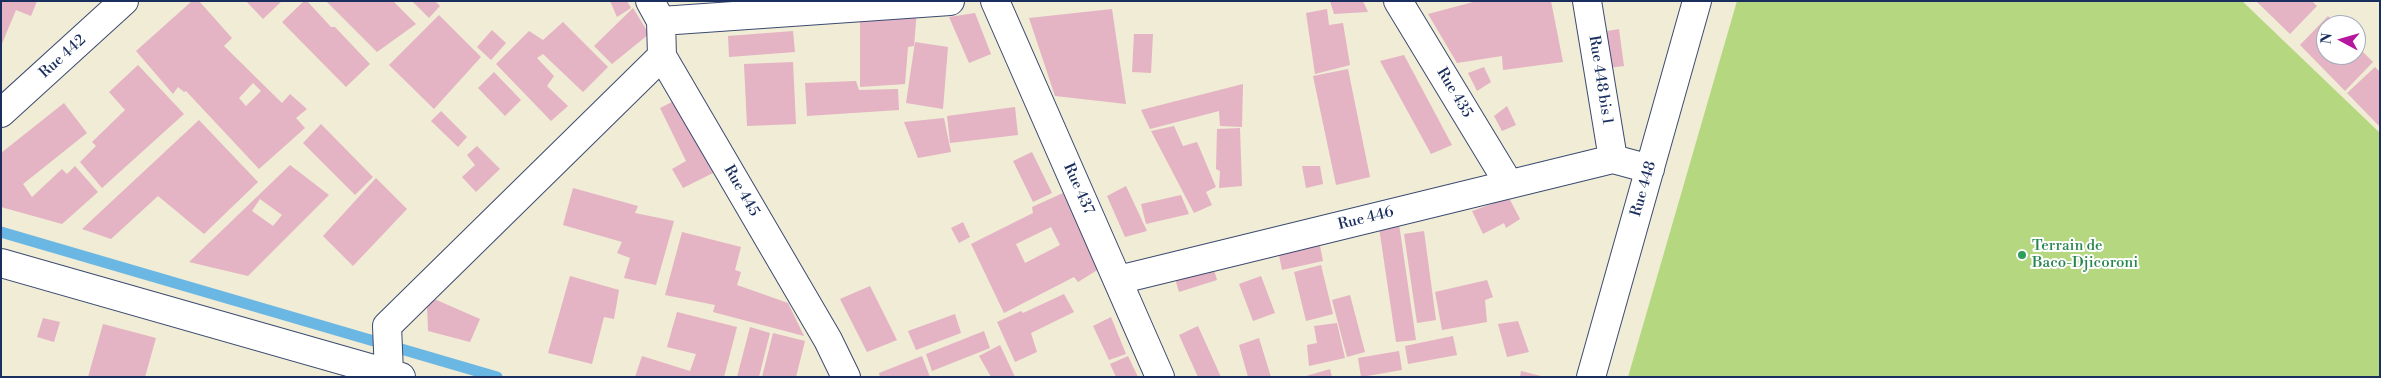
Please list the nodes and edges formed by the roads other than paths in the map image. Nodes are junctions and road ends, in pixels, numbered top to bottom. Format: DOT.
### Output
graph roads {
  1 [pos="124,1"];
  2 [pos="950,1"];
  3 [pos="995,1"];
  4 [pos="1398,1"];
  5 [pos="1587,1"];
  6 [pos="1697,1"];
  7 [pos="655,11"];
  8 [pos="662,56"];
  9 [pos="1,112"];
  10 [pos="1613,159"];
  11 [pos="1650,169"];
  12 [pos="1509,184"];
  13 [pos="1,263"];
  14 [pos="1118,280"];
  15 [pos="395,375"];
  16 [pos="846,377"];
  17 [pos="1160,377"];
  18 [pos="1591,377"];
  1 -- 9 [label="street, Rue 442"];
  2 -- 7 [label="street"];
  3 -- 14 [label="street, Rue 437"];
  4 -- 12 [label="street, Rue 435"];
  5 -- 10 [label="street, Rue 448 bis 1"];
  6 -- 11 [label="street, Rue 448"];
  7 -- 8 [label="street, Rue 445"];
  8 -- 15 [label="street"];
  8 -- 16 [label="street, Rue 445"];
  10 -- 11 [label="street"];
  10 -- 12 [label="street, Rue 446"];
  11 -- 18 [label="street, Rue 448"];
  12 -- 14 [label="street, Rue 446"];
  13 -- 15 [label="street"];
  14 -- 17 [label="street, Rue 437"];
}
